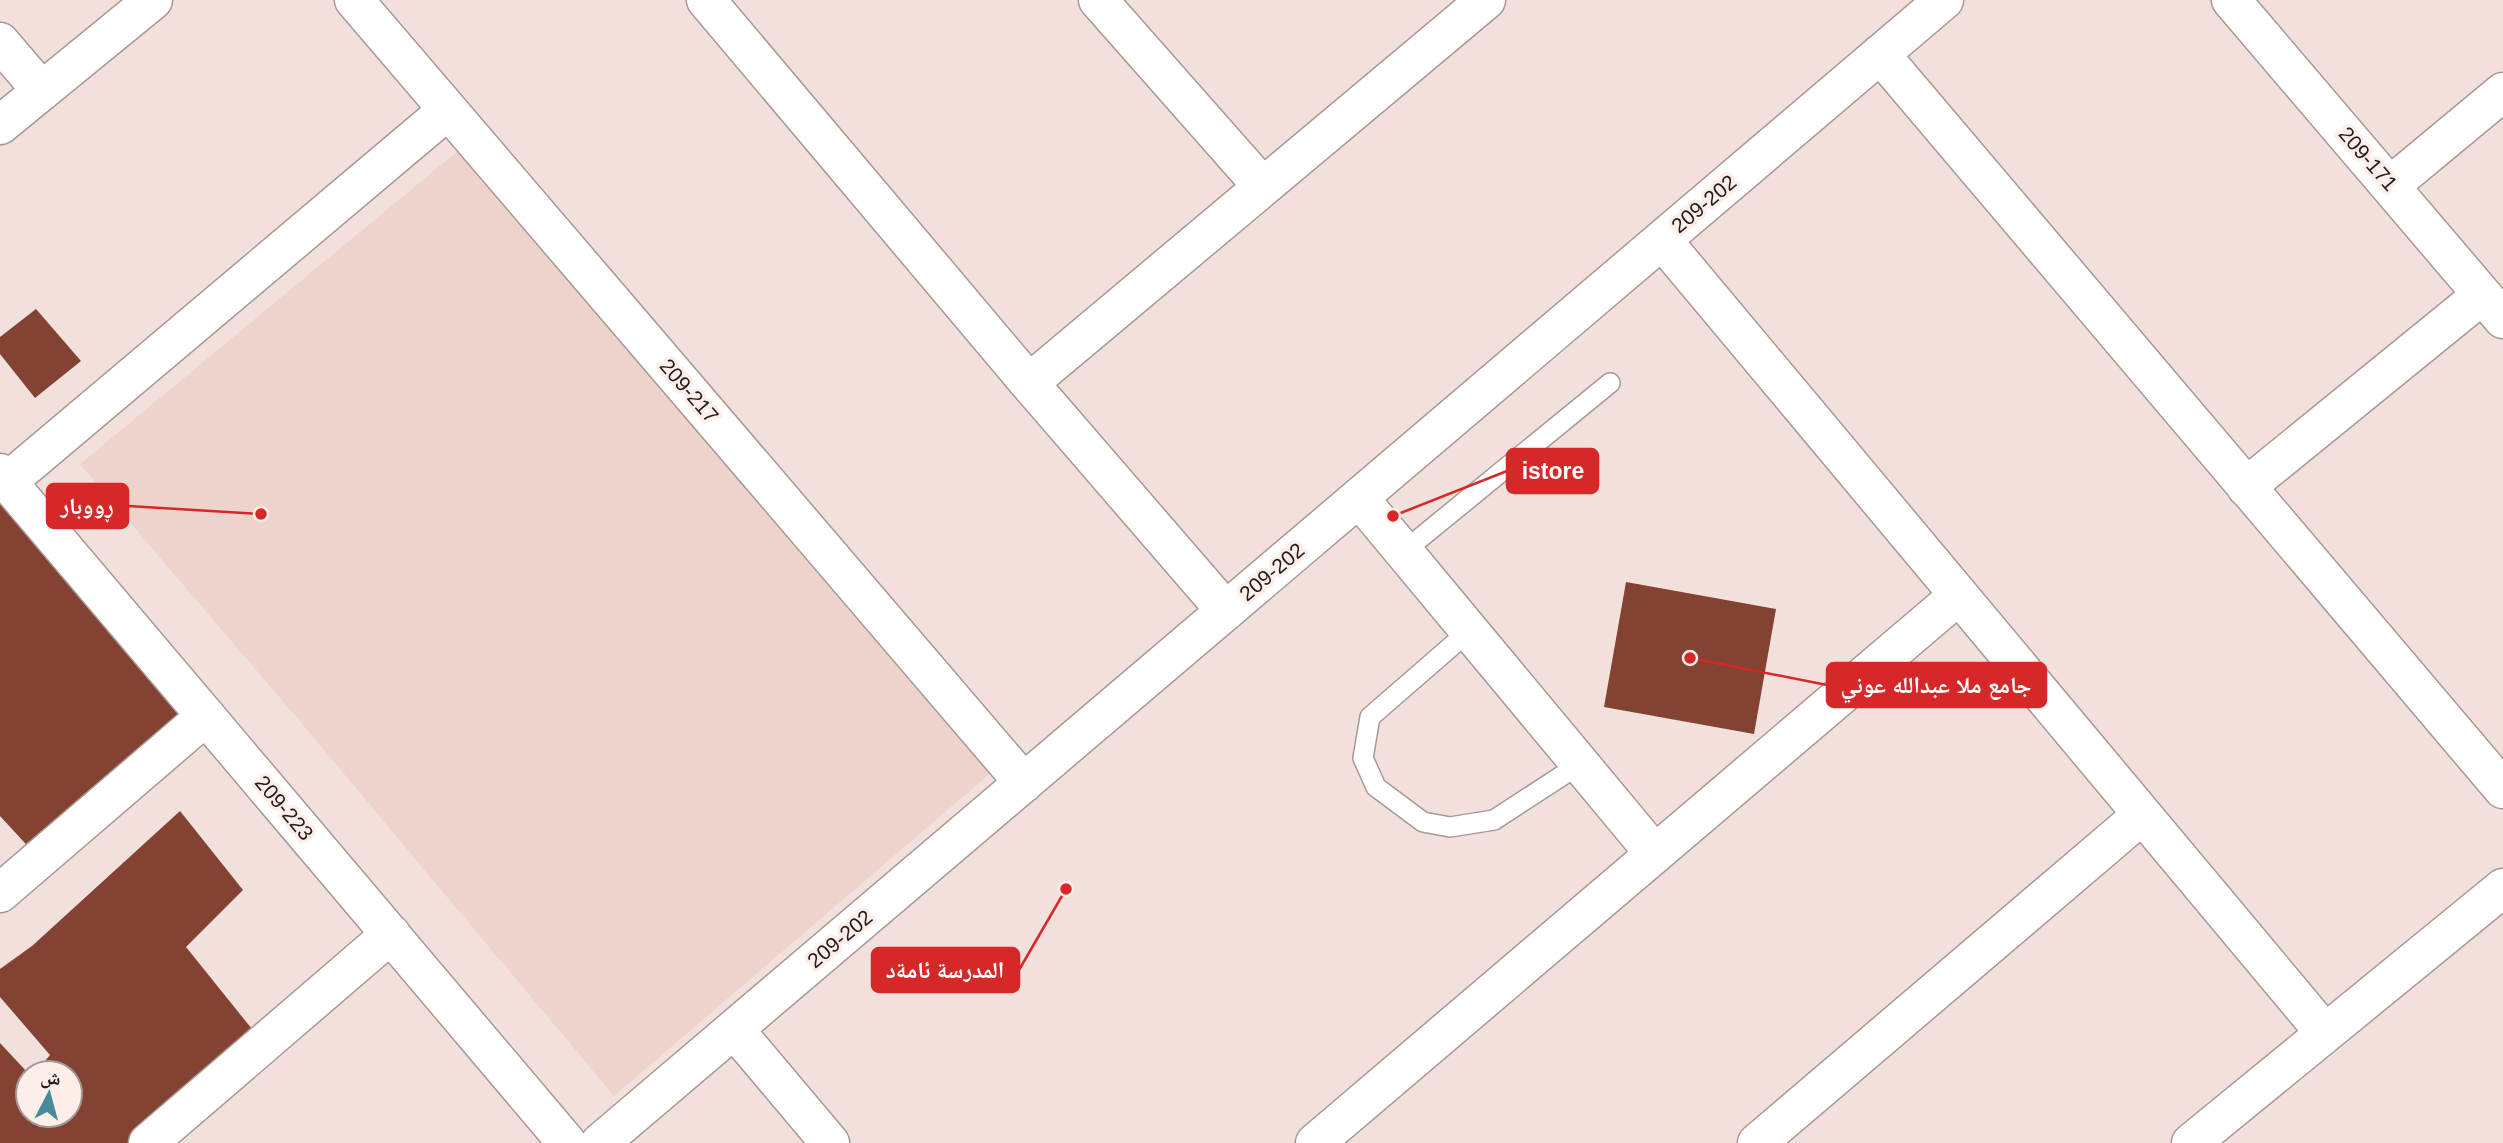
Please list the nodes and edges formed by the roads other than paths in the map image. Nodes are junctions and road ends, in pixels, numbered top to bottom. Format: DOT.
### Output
graph roads {
  1 [pos="153,0"];
  2 [pos="354,0"];
  3 [pos="706,0"];
  4 [pos="1098,0"];
  5 [pos="1486,0"];
  6 [pos="1944,0"];
  7 [pos="2231,0"];
  8 [pos="0,42"];
  9 [pos="1880,54"];
  10 [pos="41,91"];
  11 [pos="2503,92"];
  12 [pos="448,110"];
  13 [pos="0,125"];
  14 [pos="2391,186"];
  15 [pos="1264,187"];
  16 [pos="1662,240"];
  17 [pos="2493,307"];
  18 [pos="1030,383"];
  19 [pos="1610,383"];
  20 [pos="4,478"];
  21 [pos="2246,487"];
  22 [pos="1359,498"];
  23 [pos="1404,552"];
  24 [pos="1959,595"];
  25 [pos="1226,611"];
  26 [pos="1469,631"];
  27 [pos="206,716"];
  28 [pos="1580,764"];
  29 [pos="1024,783"];
  30 [pos="2503,789"];
  31 [pos="2142,815"];
  32 [pos="1655,854"];
  33 [pos="2503,888"];
  34 [pos="1,890"];
  35 [pos="391,934"];
  36 [pos="734,1029"];
  37 [pos="2325,1033"];
  38 [pos="148,1143"];
  39 [pos="567,1143"];
  40 [pos="600,1143"];
  41 [pos="830,1143"];
  42 [pos="1315,1143"];
  43 [pos="1756,1143"];
  44 [pos="2191,1143"];
  1 -- 10 [label="street"];
  2 -- 12 [label="street, 209-217"];
  3 -- 18 [label="street"];
  4 -- 15 [label="street"];
  5 -- 15 [label="street"];
  6 -- 9 [label="street, 209-202"];
  7 -- 14 [label="street, 209-171"];
  8 -- 10 [label="street"];
  9 -- 16 [label="street, 209-202"];
  9 -- 21 [label="street"];
  10 -- 13 [label="street"];
  11 -- 14 [label="street"];
  12 -- 20 [label="street"];
  12 -- 29 [label="street, 209-217"];
  14 -- 17 [label="street, 209-171"];
  15 -- 18 [label="street"];
  16 -- 22 [label="street, 209-202"];
  16 -- 24 [label="street"];
  17 -- 21 [label="street"];
  18 -- 25 [label="street"];
  19 -- 23 [label="lane"];
  20 -- 27 [label="street, 209-223"];
  21 -- 30 [label="street"];
  22 -- 23 [label="street"];
  22 -- 25 [label="street, 209-202"];
  23 -- 26 [label="street"];
  24 -- 31 [label="street"];
  24 -- 32 [label="street"];
  25 -- 29 [label="street, 209-202"];
  26 -- 28 [label="street"];
  26 -- 28 [label="lane"];
  27 -- 34 [label="street"];
  27 -- 35 [label="street, 209-223"];
  28 -- 32 [label="street"];
  29 -- 36 [label="street, 209-202"];
  31 -- 37 [label="street"];
  31 -- 43 [label="street"];
  32 -- 42 [label="street"];
  33 -- 37 [label="street"];
  35 -- 38 [label="street"];
  35 -- 39 [label="street, 209-223"];
  36 -- 40 [label="street, 209-202"];
  36 -- 41 [label="street"];
  37 -- 44 [label="street"];
}
